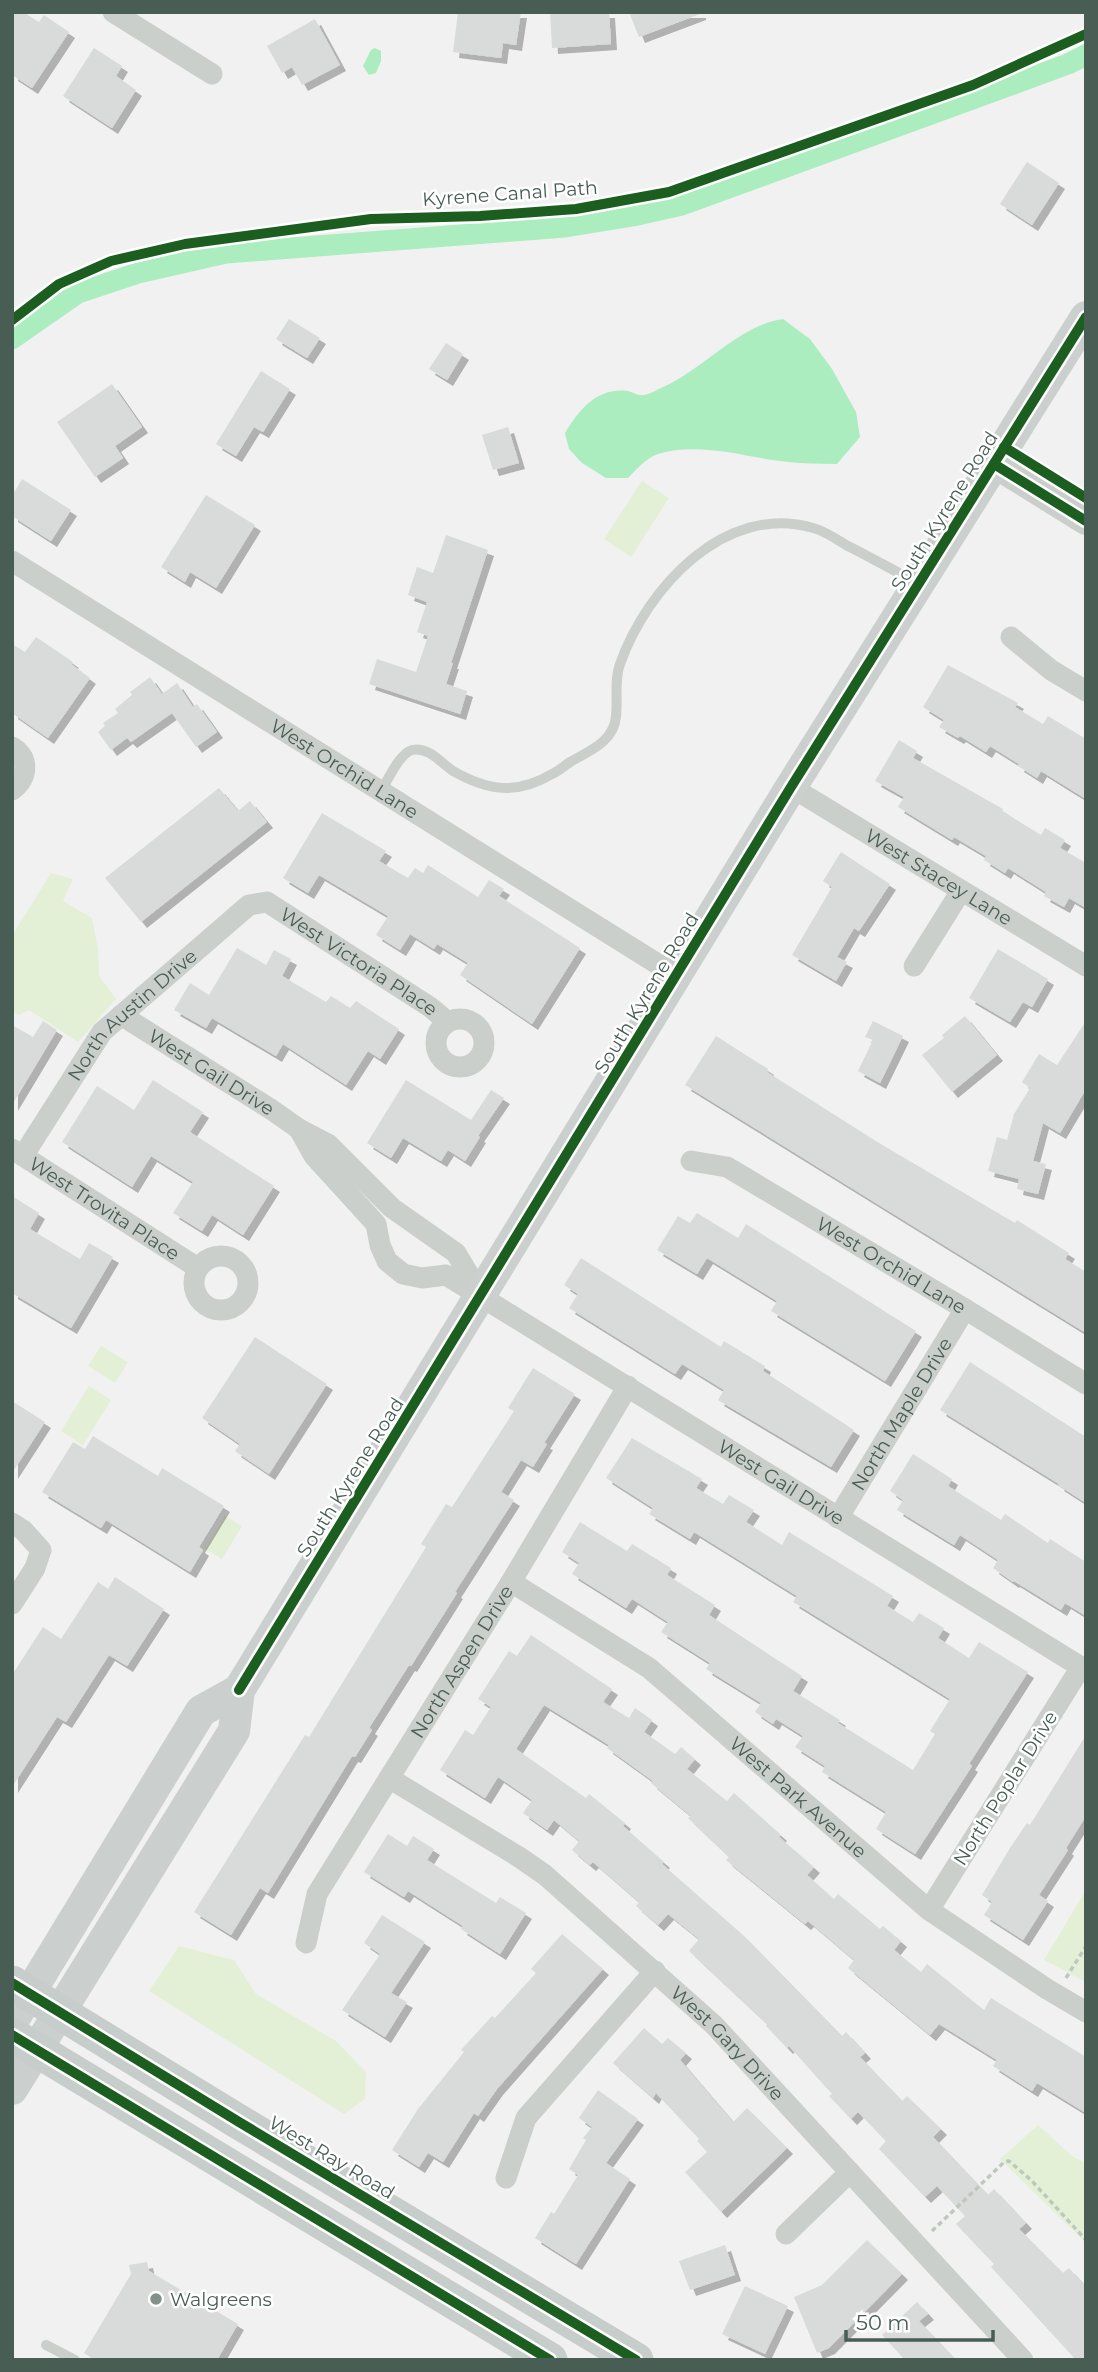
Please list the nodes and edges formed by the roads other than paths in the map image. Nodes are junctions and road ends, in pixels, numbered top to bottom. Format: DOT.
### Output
graph roads {
  1 [pos="113,12"];
  2 [pos="212,74"];
  3 [pos="1086,317"];
  4 [pos="999,456"];
  5 [pos="1086,498"];
  6 [pos="1086,521"];
  7 [pos="12,561"];
  8 [pos="919,583"];
  9 [pos="1011,636"];
  10 [pos="1086,691"];
  11 [pos="12,747"];
  12 [pos="791,788"];
  13 [pos="12,790"];
  14 [pos="381,791"];
  15 [pos="961,891"];
  16 [pos="267,902"];
  17 [pos="1086,965"];
  18 [pos="914,966"];
  19 [pos="677,976"];
  20 [pos="121,1015"];
  21 [pos="448,1022"];
  22 [pos="299,1129"];
  23 [pos="17,1152"];
  24 [pos="691,1161"];
  25 [pos="392,1208"];
  26 [pos="376,1224"];
  27 [pos="198,1268"];
  28 [pos="482,1297"];
  29 [pos="965,1309"];
  30 [pos="1086,1384"];
  31 [pos="628,1386"];
  32 [pos="838,1518"];
  33 [pos="12,1523"];
  34 [pos="511,1582"];
  35 [pos="12,1604"];
  36 [pos="1081,1667"];
  37 [pos="239,1690"];
  38 [pos="389,1778"];
  39 [pos="929,1910"];
  40 [pos="306,1942"];
  41 [pos="655,1971"];
  42 [pos="18,2000"];
  43 [pos="60,2012"];
  44 [pos="1086,2012"];
  45 [pos="25,2042"];
  46 [pos="12,2089"];
  47 [pos="850,2172"];
  48 [pos="506,2178"];
  49 [pos="786,2234"];
  50 [pos="543,2335"];
  51 [pos="47,2345"];
  52 [pos="75,2360"];
  53 [pos="636,2360"];
  54 [pos="1023,2360"];
  1 -- 2 [label="street"];
  3 -- 4 [label="main road, South Kyrene Road"];
  4 -- 5 [label="street"];
  4 -- 6 [label="street"];
  4 -- 8 [label="main road, South Kyrene Road"];
  7 -- 14 [label="street, West Orchid Lane"];
  8 -- 12 [label="main road, South Kyrene Road"];
  8 -- 14 [label="lane"];
  9 -- 10 [label="street"];
  11 -- 13 [label="street"];
  12 -- 15 [label="street, West Stacey Lane"];
  12 -- 19 [label="main road, South Kyrene Road"];
  14 -- 19 [label="street, West Orchid Lane"];
  15 -- 17 [label="street, West Stacey Lane"];
  15 -- 18 [label="street"];
  16 -- 20 [label="street, North Austin Drive"];
  16 -- 21 [label="street, West Victoria Place"];
  19 -- 28 [label="main road, South Kyrene Road"];
  20 -- 22 [label="street, West Gail Drive"];
  20 -- 23 [label="street, North Austin Drive"];
  22 -- 25 [label="street, West Gail Drive"];
  22 -- 26 [label="street, West Gail Drive"];
  23 -- 27 [label="street, West Trovita Place"];
  24 -- 29 [label="street, West Orchid Lane"];
  25 -- 26 [label="lane"];
  25 -- 28 [label="street, West Gail Drive"];
  26 -- 28 [label="street, West Gail Drive"];
  28 -- 31 [label="street, West Gail Drive"];
  28 -- 37 [label="main road, South Kyrene Road"];
  29 -- 30 [label="street, West Orchid Lane"];
  29 -- 32 [label="street, North Maple Drive"];
  31 -- 32 [label="street, West Gail Drive"];
  31 -- 34 [label="street, North Aspen Drive"];
  32 -- 36 [label="street, West Gail Drive"];
  33 -- 35 [label="street"];
  34 -- 38 [label="street, North Aspen Drive"];
  34 -- 39 [label="street, West Park Avenue"];
  36 -- 39 [label="street, North Poplar Drive"];
  37 -- 42 [label="main road, South Kyrene Road"];
  37 -- 43 [label="main road, South Kyrene Road"];
  38 -- 40 [label="street, North Aspen Drive"];
  38 -- 41 [label="street, West Gary Drive"];
  39 -- 44 [label="street, West Park Avenue"];
  41 -- 47 [label="street, West Gary Drive"];
  41 -- 48 [label="street"];
  42 -- 43 [label="main road, West Ray Road"];
  43 -- 45 [label="main road, South Kyrene Road"];
  43 -- 50 [label="main road, West Ray Road"];
  45 -- 46 [label="main road, South Kyrene Road"];
  45 -- 50 [label="main road, West Ray Road"];
  47 -- 49 [label="street"];
  47 -- 54 [label="street, West Gary Drive"];
  50 -- 53 [label="main road, West Ray Road"];
  51 -- 52 [label="lane"];
}
